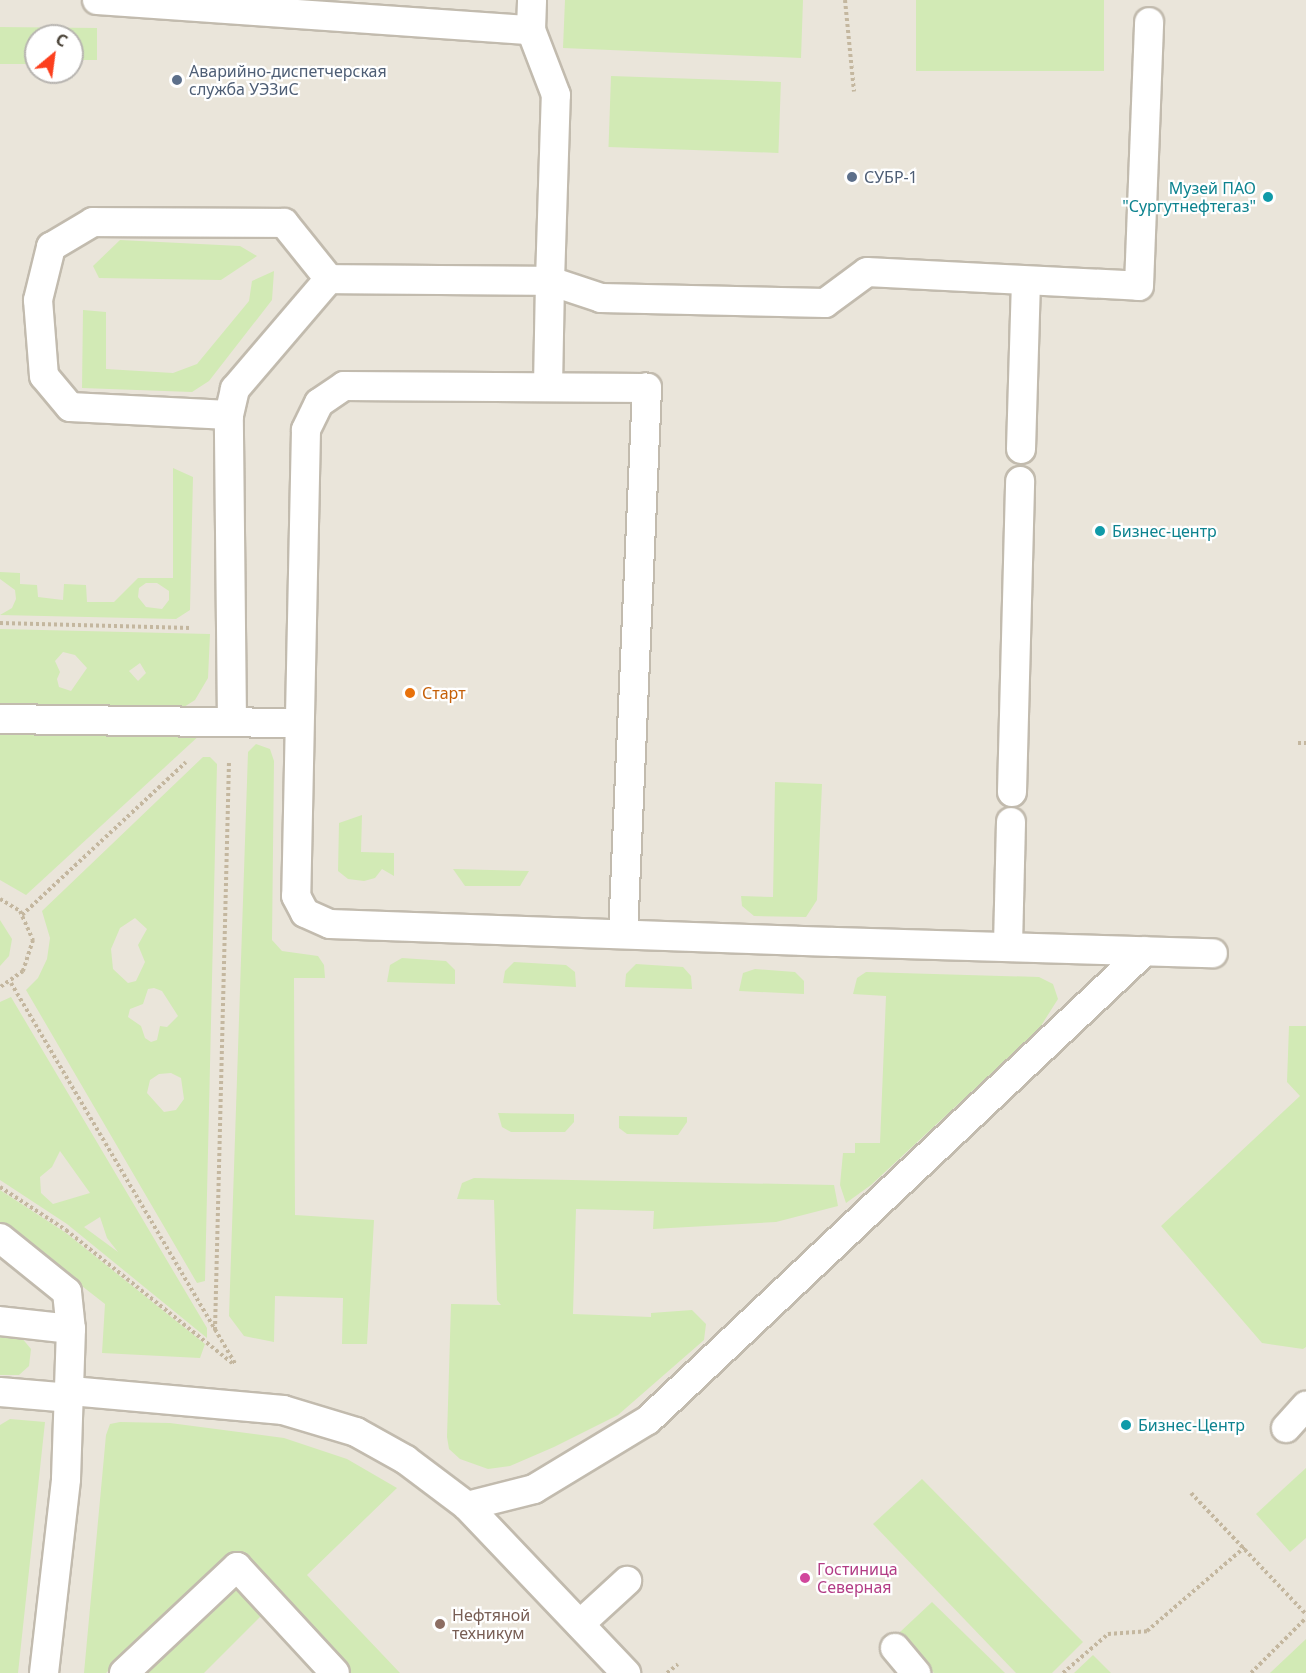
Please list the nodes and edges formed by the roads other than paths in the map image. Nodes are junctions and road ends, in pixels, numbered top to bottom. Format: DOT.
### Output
graph roads {
  1 [pos="97,0"];
  2 [pos="532,0"];
  3 [pos="1149,22"];
  4 [pos="531,30"];
  5 [pos="329,279"];
  6 [pos="550,281"];
  7 [pos="1026,281"];
  8 [pos="548,386"];
  9 [pos="229,415"];
  10 [pos="1021,449"];
  11 [pos="1020,481"];
  12 [pos="0,719"];
  13 [pos="232,722"];
  14 [pos="297,723"];
  15 [pos="1012,792"];
  16 [pos="1011,822"];
  17 [pos="623,934"];
  18 [pos="1008,945"];
  19 [pos="1145,951"];
  20 [pos="1213,953"];
  21 [pos="0,1238"];
  22 [pos="0,1322"];
  23 [pos="71,1329"];
  24 [pos="0,1392"];
  25 [pos="71,1395"];
  26 [pos="1306,1406"];
  27 [pos="1286,1428"];
  28 [pos="467,1506"];
  29 [pos="627,1581"];
  30 [pos="580,1624"];
  31 [pos="895,1648"];
  32 [pos="44,1673"];
  33 [pos="124,1673"];
  34 [pos="335,1673"];
  35 [pos="626,1673"];
  36 [pos="916,1673"];
  1 -- 4 [label="lane"];
  2 -- 4 [label="lane"];
  3 -- 7 [label="lane"];
  4 -- 6 [label="lane"];
  5 -- 6 [label="lane"];
  5 -- 9 [label="lane"];
  5 -- 9 [label="lane"];
  6 -- 7 [label="lane"];
  6 -- 8 [label="lane"];
  7 -- 10 [label="lane"];
  8 -- 14 [label="lane"];
  8 -- 17 [label="lane"];
  9 -- 13 [label="lane"];
  11 -- 15 [label="lane"];
  12 -- 13 [label="lane"];
  13 -- 14 [label="lane"];
  14 -- 17 [label="lane"];
  16 -- 18 [label="lane"];
  17 -- 18 [label="lane"];
  18 -- 19 [label="lane"];
  19 -- 20 [label="lane"];
  19 -- 28 [label="lane"];
  21 -- 23 [label="lane"];
  22 -- 23 [label="lane"];
  23 -- 25 [label="lane"];
  24 -- 25 [label="lane"];
  25 -- 28 [label="lane"];
  25 -- 32 [label="lane"];
  26 -- 27 [label="lane"];
  28 -- 30 [label="lane"];
  29 -- 30 [label="lane"];
  30 -- 35 [label="lane"];
  31 -- 36 [label="lane"];
  33 -- 34 [label="lane"];
}
